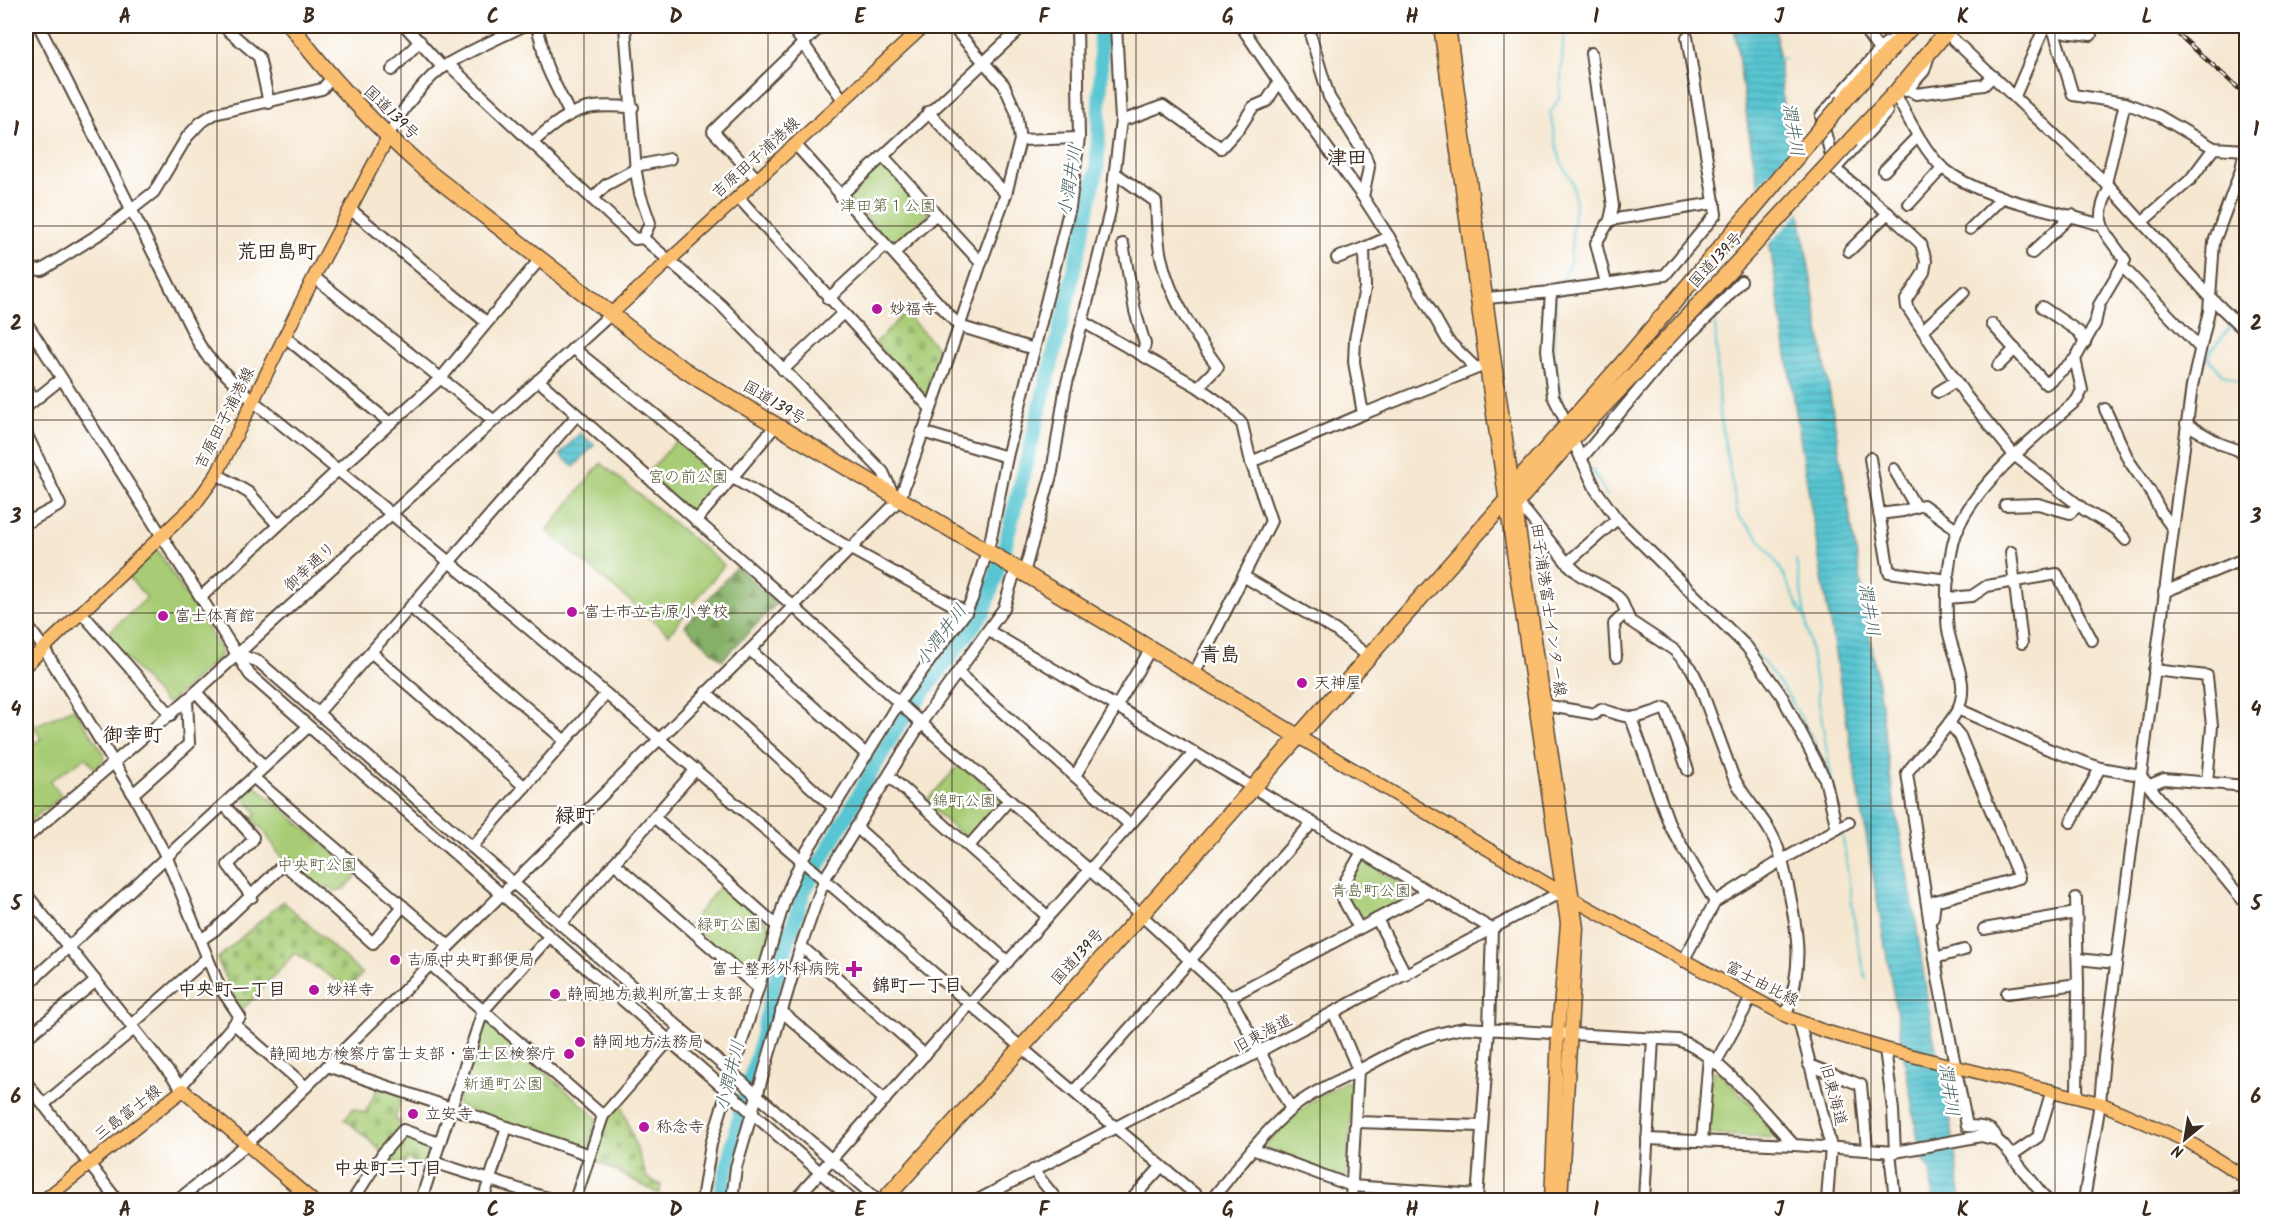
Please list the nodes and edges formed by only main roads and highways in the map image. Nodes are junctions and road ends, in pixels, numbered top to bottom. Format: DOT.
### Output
graph roads {
  1 [pos="291,26"];
  2 [pos="924,26"];
  3 [pos="1440,26"];
  4 [pos="1449,26"];
  5 [pos="1942,29"];
  6 [pos="1907,31"];
  7 [pos="388,137"];
  8 [pos="611,314"];
  9 [pos="1485,366"];
  10 [pos="1570,433"];
  11 [pos="1513,486"];
  12 [pos="1511,502"];
  13 [pos="26,665"];
  14 [pos="1297,736"];
  15 [pos="1561,892"];
  16 [pos="1574,900"];
  17 [pos="1564,1033"];
  18 [pos="2247,1178"];
  19 [pos="44,1200"];
  20 [pos="312,1200"];
  21 [pos="884,1200"];
  22 [pos="1551,1200"];
  23 [pos="1561,1200"];
  1 -- 7 [label="highway, 国道139号"];
  2 -- 8 [label="main road, 吉原田子浦港線"];
  3 -- 9 [label="main road, 田子浦港富士インター線"];
  4 -- 9 [label="main road, 田子浦港富士インター線"];
  5 -- 10 [label="highway, 国道139号, bridge"];
  6 -- 10 [label="highway, 国道139号, bridge"];
  7 -- 8 [label="highway, 国道139号"];
  7 -- 13 [label="main road, 吉原田子浦港線"];
  8 -- 14 [label="highway, 国道139号"];
  9 -- 11 [label="main road, 田子浦港富士インター線"];
  9 -- 12 [label="main road, 田子浦港富士インター線"];
  10 -- 11 [label="highway, 国道139号"];
  10 -- 12 [label="highway, 国道139号"];
  11 -- 12 [label="highway, 国道139号"];
  12 -- 14 [label="highway, 国道139号"];
  12 -- 15 [label="main road, 田子浦港富士インター線"];
  12 -- 16 [label="main road, 田子浦港富士インター線"];
  14 -- 15 [label="main road, 富士由比線"];
  14 -- 21 [label="highway, 国道139号"];
  15 -- 16 [label="main road, 富士由比線"];
  15 -- 17 [label="main road, 田子浦港富士インター線"];
  16 -- 17 [label="main road, 田子浦港富士インター線"];
  16 -- 18 [label="main road, 富士由比線"];
  17 -- 22 [label="main road, 田子浦港富士インター線"];
  17 -- 23 [label="main road, 田子浦港富士インター線"];
  19 -- 20 [label="main road, 三島富士線"];
}
